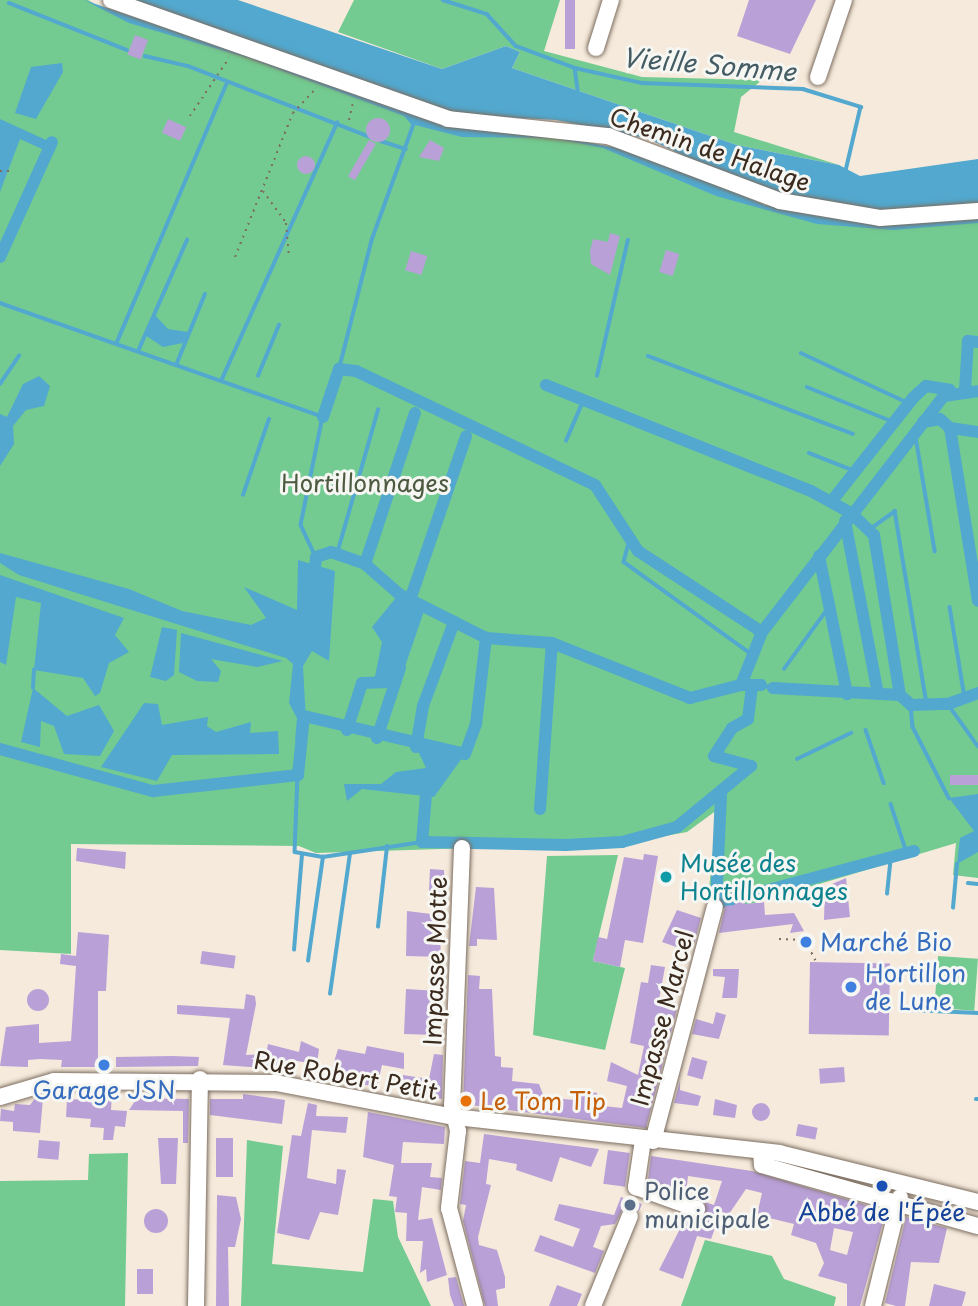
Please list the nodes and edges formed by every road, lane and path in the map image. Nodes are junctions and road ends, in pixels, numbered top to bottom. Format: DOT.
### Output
graph roads {
  1 [pos="111,0"];
  2 [pos="611,0"];
  3 [pos="844,0"];
  4 [pos="596,48"];
  5 [pos="229,58"];
  6 [pos="818,77"];
  7 [pos="318,85"];
  8 [pos="354,101"];
  9 [pos="190,116"];
  10 [pos="349,120"];
  11 [pos="0,171"];
  12 [pos="9,171"];
  13 [pos="263,191"];
  14 [pos="978,211"];
  15 [pos="235,257"];
  16 [pos="289,258"];
  17 [pos="462,848"];
  18 [pos="715,907"];
  19 [pos="779,939"];
  20 [pos="816,962"];
  21 [pos="200,1079"];
  22 [pos="7,1085"];
  23 [pos="0,1097"];
  24 [pos="455,1117"];
  25 [pos="648,1141"];
  26 [pos="761,1152"];
  27 [pos="903,1184"];
  28 [pos="978,1202"];
  29 [pos="898,1205"];
  30 [pos="697,1209"];
  31 [pos="630,1216"];
  32 [pos="978,1226"];
  33 [pos="196,1306"];
  34 [pos="475,1306"];
  35 [pos="593,1306"];
  36 [pos="873,1306"];
  1 -- 14 [label="street, Chemin de Halage"];
  2 -- 4 [label="street"];
  3 -- 6 [label="street"];
  5 -- 9 [label="path"];
  7 -- 13 [label="path"];
  8 -- 10 [label="path"];
  11 -- 12 [label="path"];
  13 -- 15 [label="path"];
  13 -- 16 [label="path"];
  17 -- 24 [label="street, Impasse Motte"];
  18 -- 25 [label="street, Impasse Marcel"];
  19 -- 20 [label="path"];
  21 -- 22 [label="street, Rue Robert Petit"];
  21 -- 24 [label="street, Rue Robert Petit"];
  21 -- 33 [label="street"];
  22 -- 23 [label="street"];
  24 -- 25 [label="street, Rue Robert Petit"];
  24 -- 34 [label="street, Impasse Motte"];
  25 -- 26 [label="street, Rue Robert Petit"];
  25 -- 30 [label="street, Impasse Marcel"];
  26 -- 27 [label="street, Rue Robert Petit"];
  26 -- 29 [label="street"];
  27 -- 28 [label="street, Rue Robert Petit"];
  27 -- 29 [label="street"];
  29 -- 32 [label="street"];
  29 -- 36 [label="street"];
  31 -- 35 [label="street"];
}
